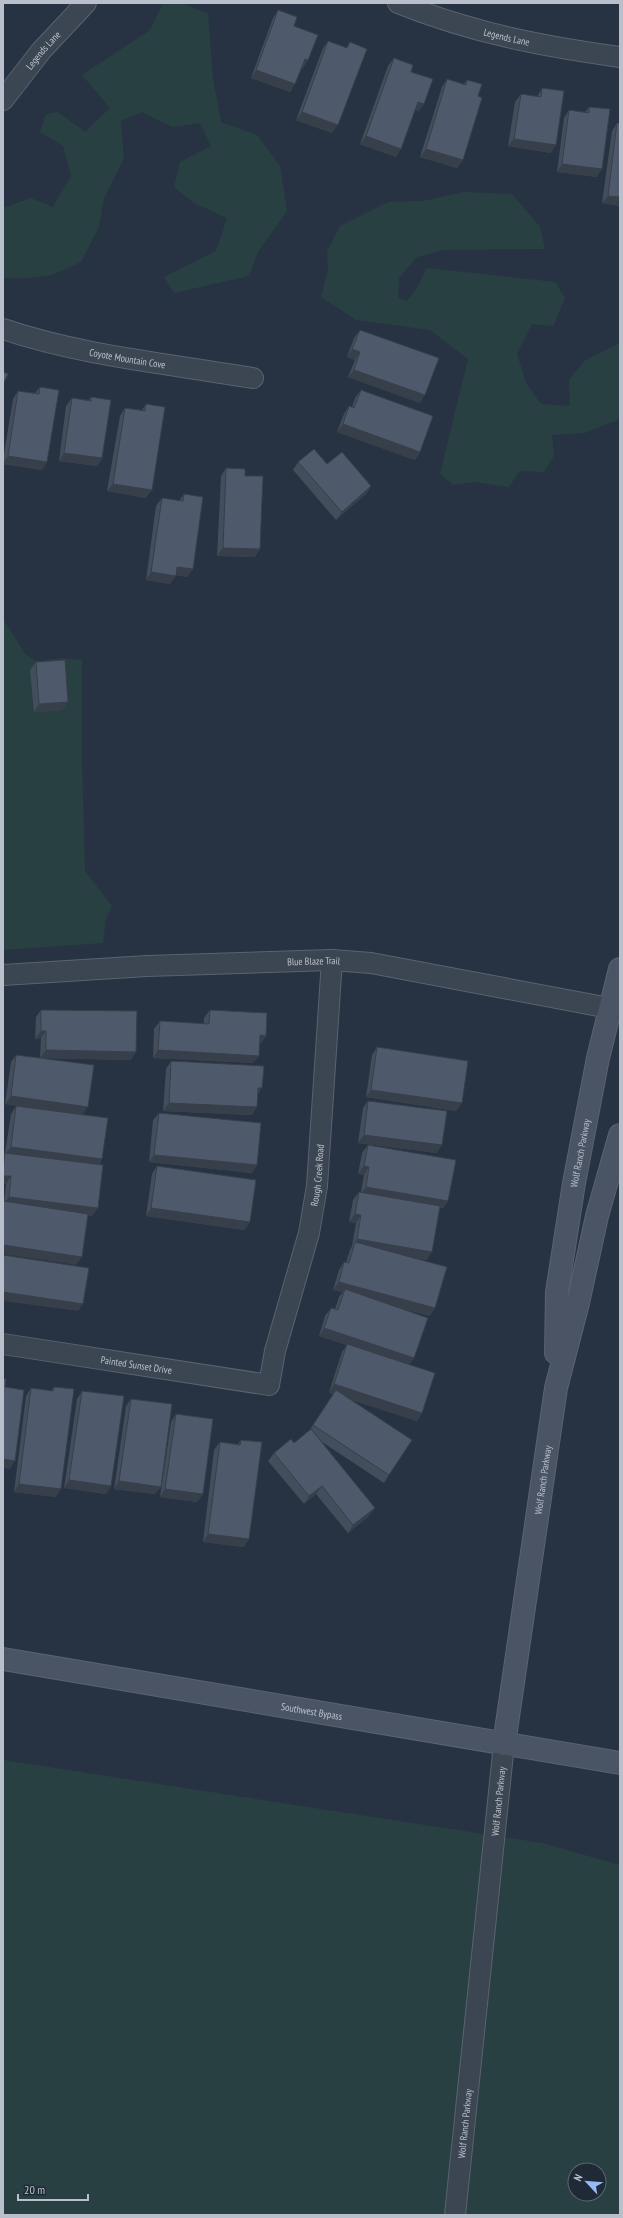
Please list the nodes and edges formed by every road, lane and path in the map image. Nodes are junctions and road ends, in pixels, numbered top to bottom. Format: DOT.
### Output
graph roads {
  1 [pos="86,3"];
  2 [pos="398,3"];
  3 [pos="620,57"];
  4 [pos="3,100"];
  5 [pos="3,329"];
  6 [pos="253,378"];
  7 [pos="332,960"];
  8 [pos="620,969"];
  9 [pos="3,975"];
  10 [pos="615,1009"];
  11 [pos="620,1135"];
  12 [pos="3,1344"];
  13 [pos="269,1385"];
  14 [pos="556,1388"];
  15 [pos="3,1659"];
  16 [pos="504,1744"];
  17 [pos="620,1763"];
  18 [pos="455,2215"];
  1 -- 4 [label="street, Legends Lane"];
  2 -- 3 [label="street, Legends Lane"];
  5 -- 6 [label="street, Coyote Mountain Cove"];
  7 -- 9 [label="street, Blue Blaze Trail"];
  7 -- 10 [label="street, Blue Blaze Trail"];
  7 -- 13 [label="street, Rough Creek Road"];
  8 -- 10 [label="street, Wolf Ranch Parkway"];
  10 -- 14 [label="street, Wolf Ranch Parkway"];
  11 -- 14 [label="street, Wolf Ranch Parkway"];
  12 -- 13 [label="street, Painted Sunset Drive"];
  14 -- 16 [label="street, Wolf Ranch Parkway"];
  15 -- 16 [label="street, Southwest Bypass"];
  16 -- 17 [label="street, Southwest Bypass"];
  16 -- 18 [label="street, Wolf Ranch Parkway"];
}
